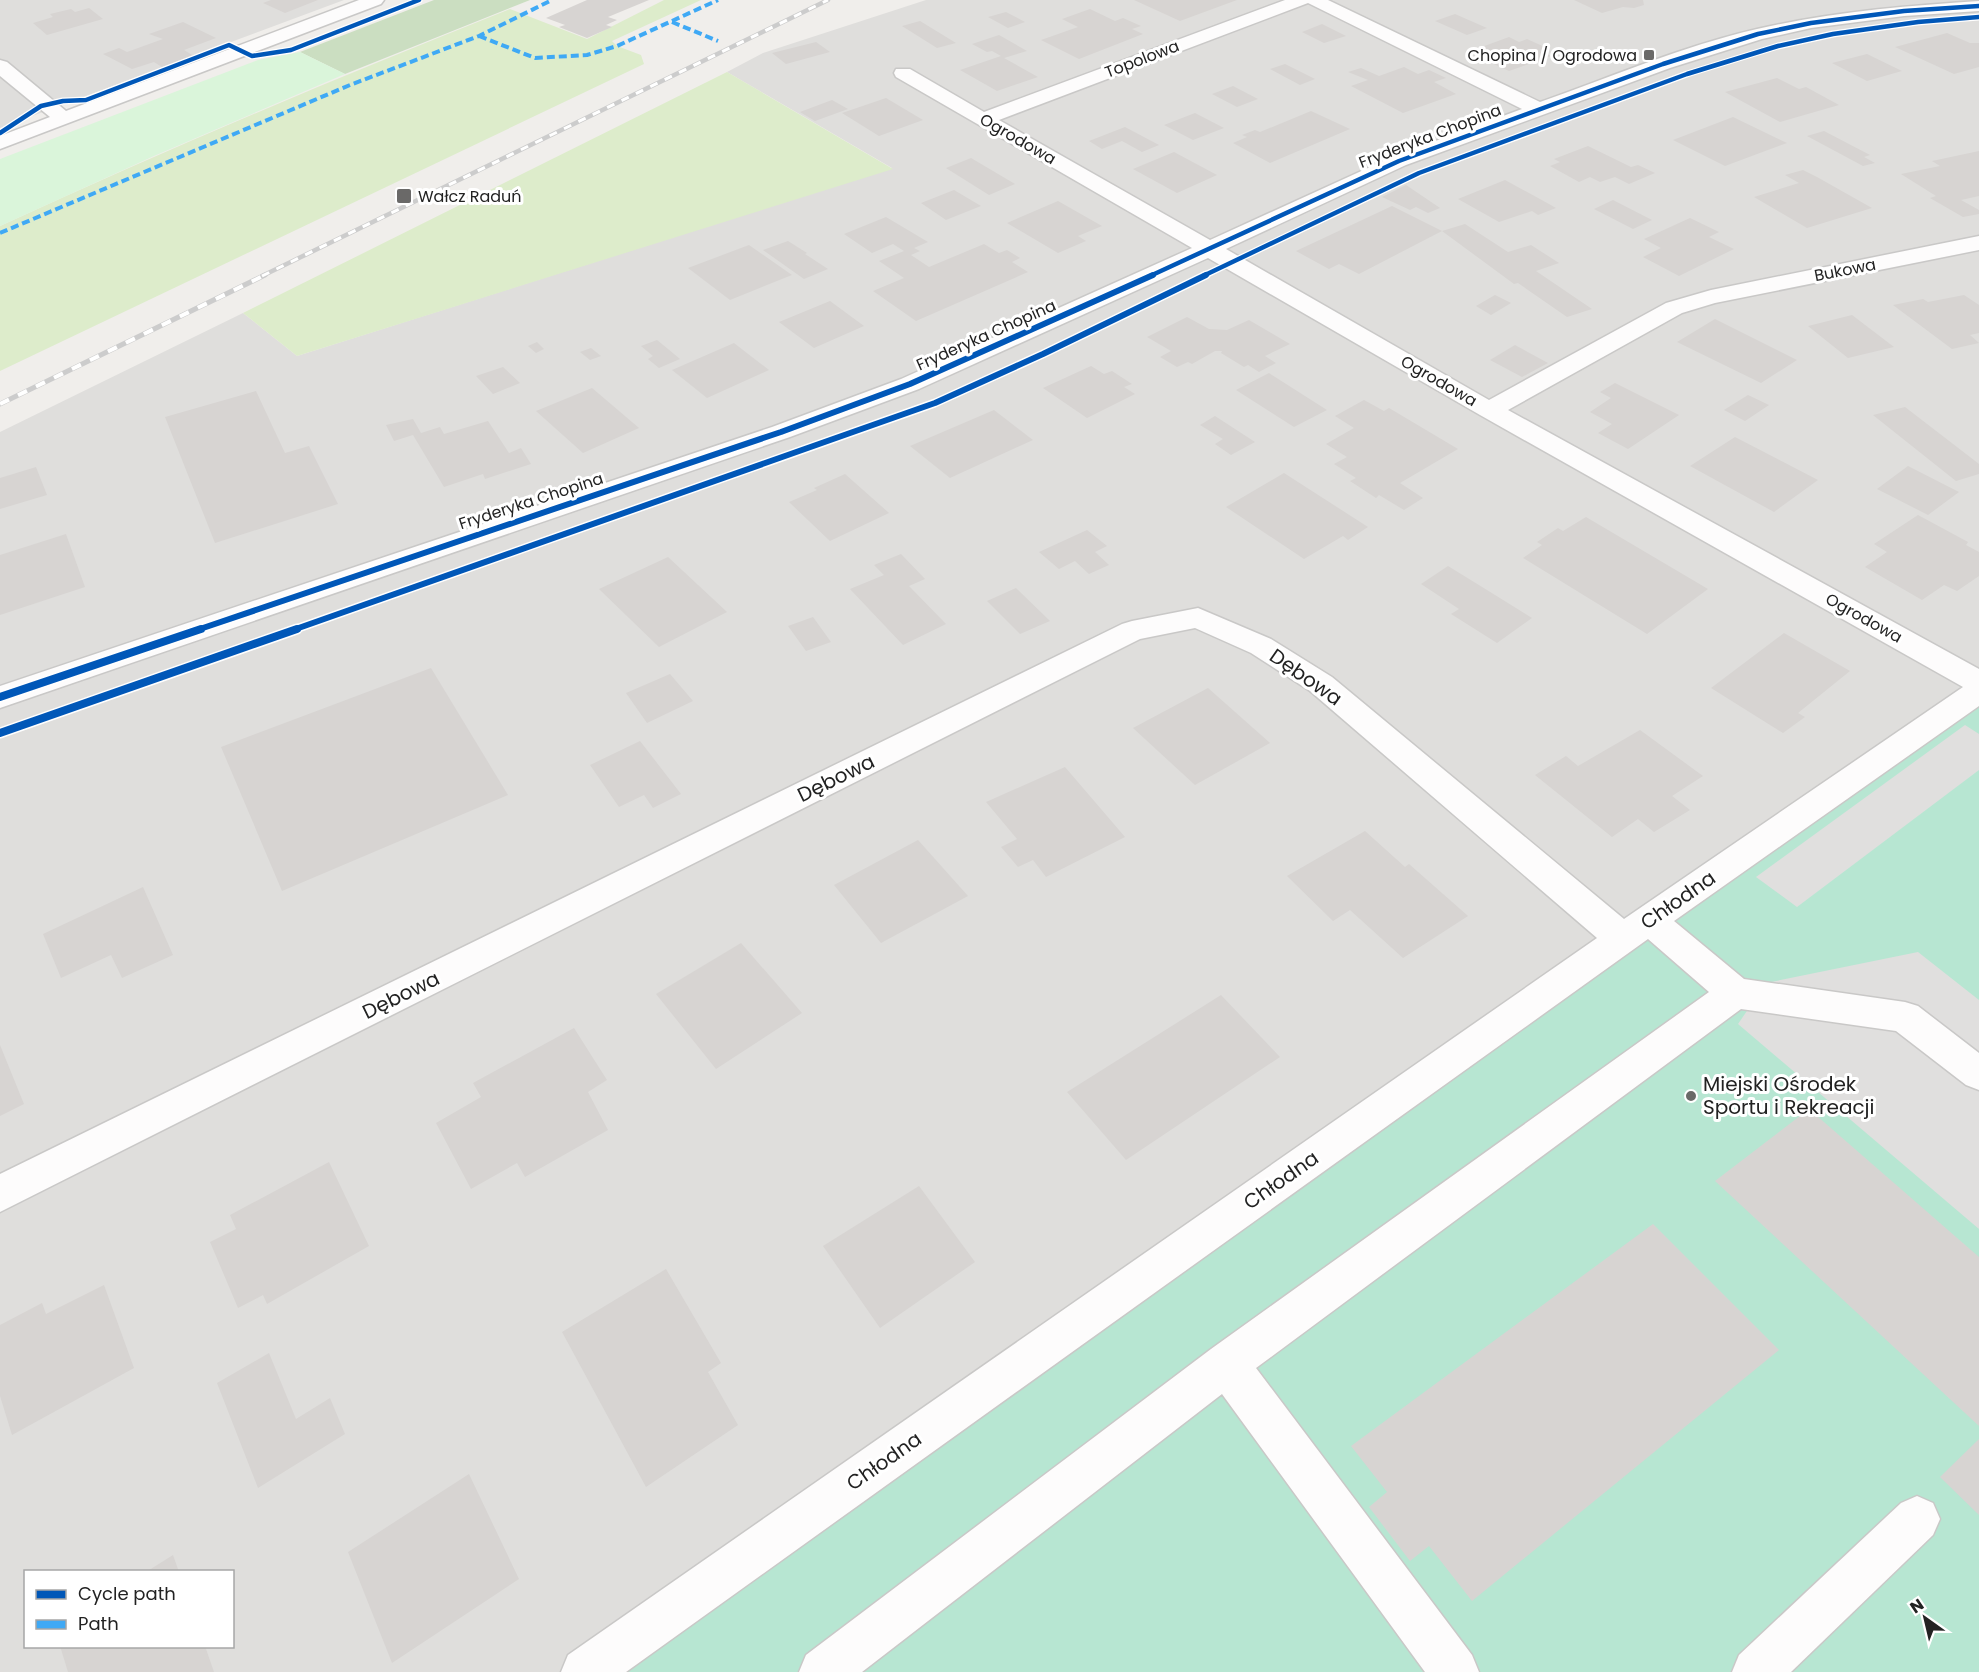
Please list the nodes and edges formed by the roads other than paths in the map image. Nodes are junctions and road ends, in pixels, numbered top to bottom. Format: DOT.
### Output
graph roads {
  1 [pos="375,0"];
  2 [pos="1301,0"];
  3 [pos="1314,0"];
  4 [pos="1979,6"];
  5 [pos="0,66"];
  6 [pos="903,73"];
  7 [pos="1538,109"];
  8 [pos="65,118"];
  9 [pos="983,119"];
  10 [pos="0,143"];
  11 [pos="1979,243"];
  12 [pos="1208,249"];
  13 [pos="1489,410"];
  14 [pos="1979,682"];
  15 [pos="1979,691"];
  16 [pos="0,697"];
  17 [pos="1636,930"];
  18 [pos="1735,993"];
  19 [pos="1979,1074"];
  20 [pos="0,1194"];
  21 [pos="1226,1364"];
  22 [pos="1917,1520"];
  23 [pos="585,1672"];
  24 [pos="823,1672"];
  25 [pos="1455,1672"];
  26 [pos="1756,1672"];
  1 -- 8 [label="street"];
  2 -- 9 [label="street, Topolowa"];
  3 -- 7 [label="street"];
  4 -- 7 [label="street, Fryderyka Chopina"];
  5 -- 8 [label="street"];
  6 -- 9 [label="street, Ogrodowa"];
  7 -- 12 [label="street, Fryderyka Chopina"];
  8 -- 10 [label="street"];
  9 -- 12 [label="street, Ogrodowa"];
  11 -- 13 [label="street, Bukowa"];
  12 -- 13 [label="street, Ogrodowa"];
  12 -- 16 [label="street, Fryderyka Chopina"];
  13 -- 14 [label="street, Ogrodowa"];
  15 -- 17 [label="street, Chłodna"];
  17 -- 18 [label="street, Dębowa"];
  17 -- 20 [label="street, Dębowa"];
  17 -- 23 [label="street, Chłodna"];
  18 -- 19 [label="street"];
  18 -- 21 [label="street"];
  21 -- 24 [label="street"];
  21 -- 25 [label="street"];
  22 -- 26 [label="street"];
}
